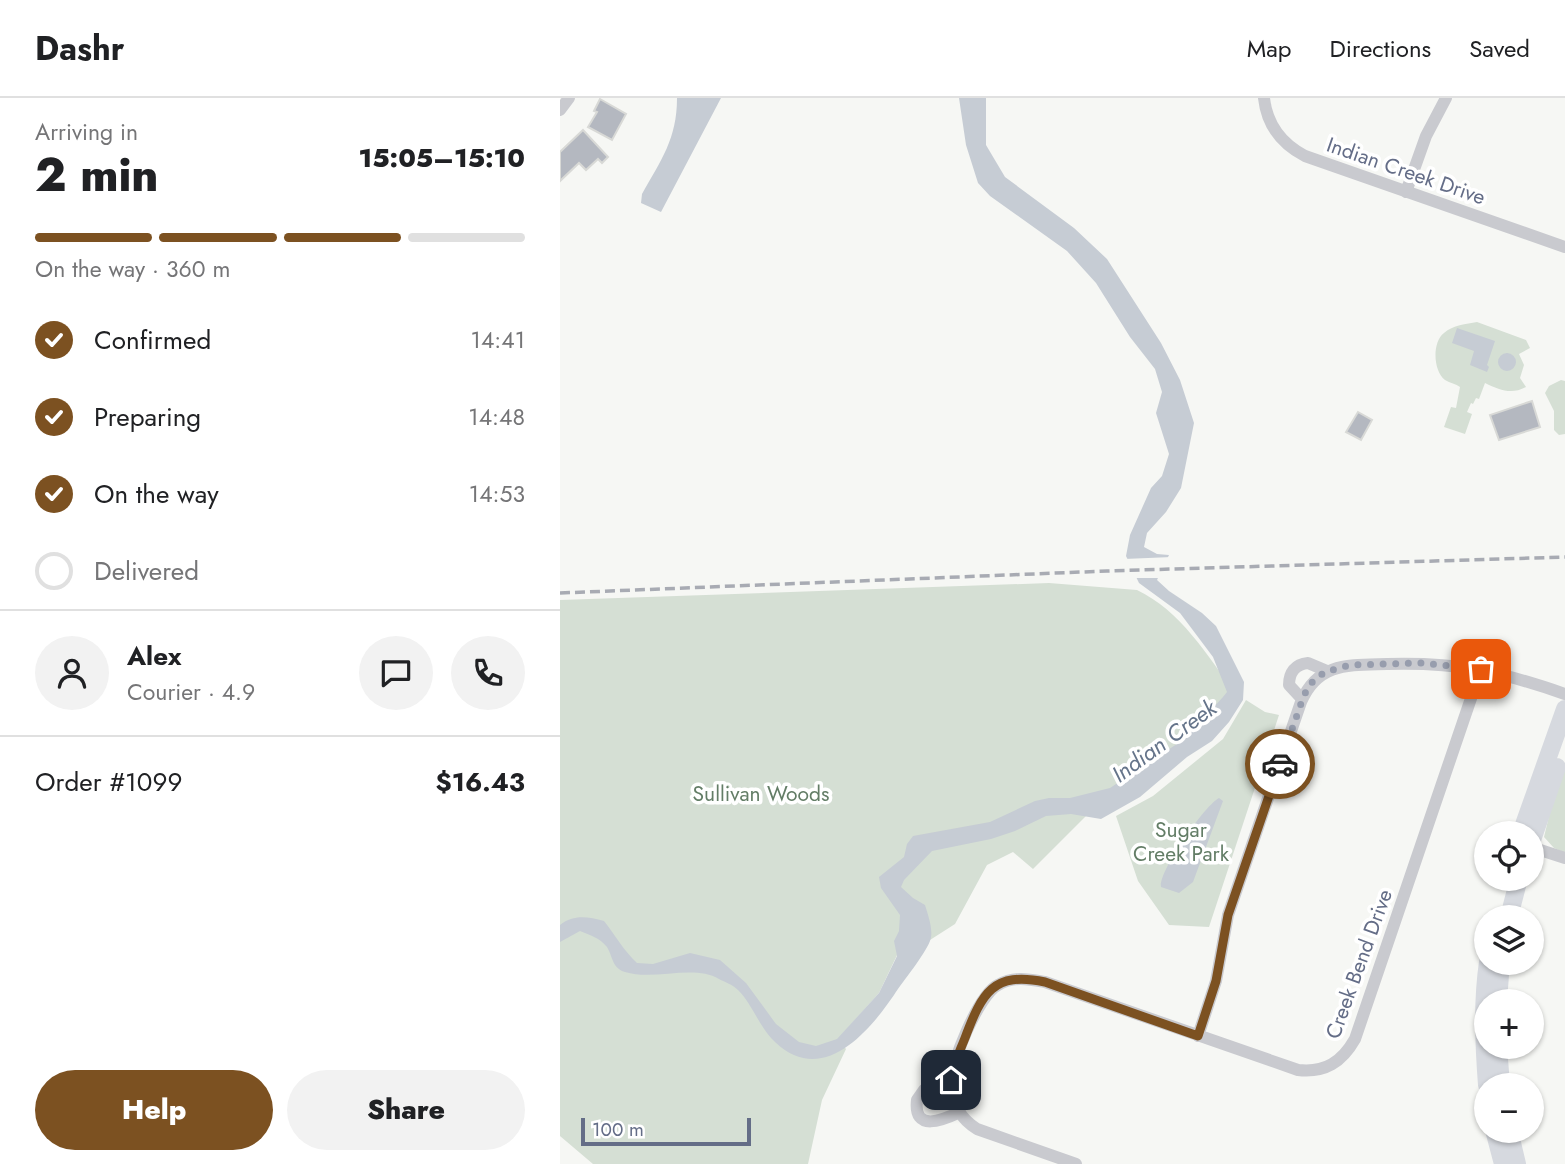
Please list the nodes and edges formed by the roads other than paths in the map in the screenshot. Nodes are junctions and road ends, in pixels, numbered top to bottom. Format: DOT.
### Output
graph roads {
  1 [pos="569,98"];
  2 [pos="1264,98"];
  3 [pos="1446,98"];
  4 [pos="560,110"];
  5 [pos="1406,192"];
  6 [pos="1565,247"];
  7 [pos="1481,669"];
  8 [pos="1326,671"];
  9 [pos="1565,694"];
  10 [pos="1302,699"];
  11 [pos="1565,709"];
  12 [pos="1565,744"];
  13 [pos="1525,821"];
  14 [pos="1539,821"];
  15 [pos="1544,850"];
  16 [pos="1565,858"];
  17 [pos="1198,1036"];
  18 [pos="951,1085"];
  19 [pos="960,1112"];
  20 [pos="1501,1143"];
  21 [pos="1511,1143"];
  22 [pos="1076,1164"];
  23 [pos="1513,1164"];
  1 -- 4 [label="street"];
  2 -- 5 [label="street, Indian Creek Drive"];
  3 -- 5 [label="street"];
  5 -- 6 [label="street, Indian Creek Drive"];
  7 -- 8 [label="street"];
  7 -- 9 [label="street"];
  7 -- 17 [label="street, Creek Bend Drive"];
  8 -- 10 [label="street"];
  8 -- 10 [label="street"];
  10 -- 17 [label="street"];
  11 -- 13 [label="main road"];
  12 -- 14 [label="main road"];
  15 -- 16 [label="street"];
  17 -- 18 [label="street, Creek Bend Drive"];
  18 -- 19 [label="street"];
  18 -- 19 [label="street"];
  19 -- 22 [label="street"];
  20 -- 23 [label="main road"];
  21 -- 23 [label="main road"];
}
